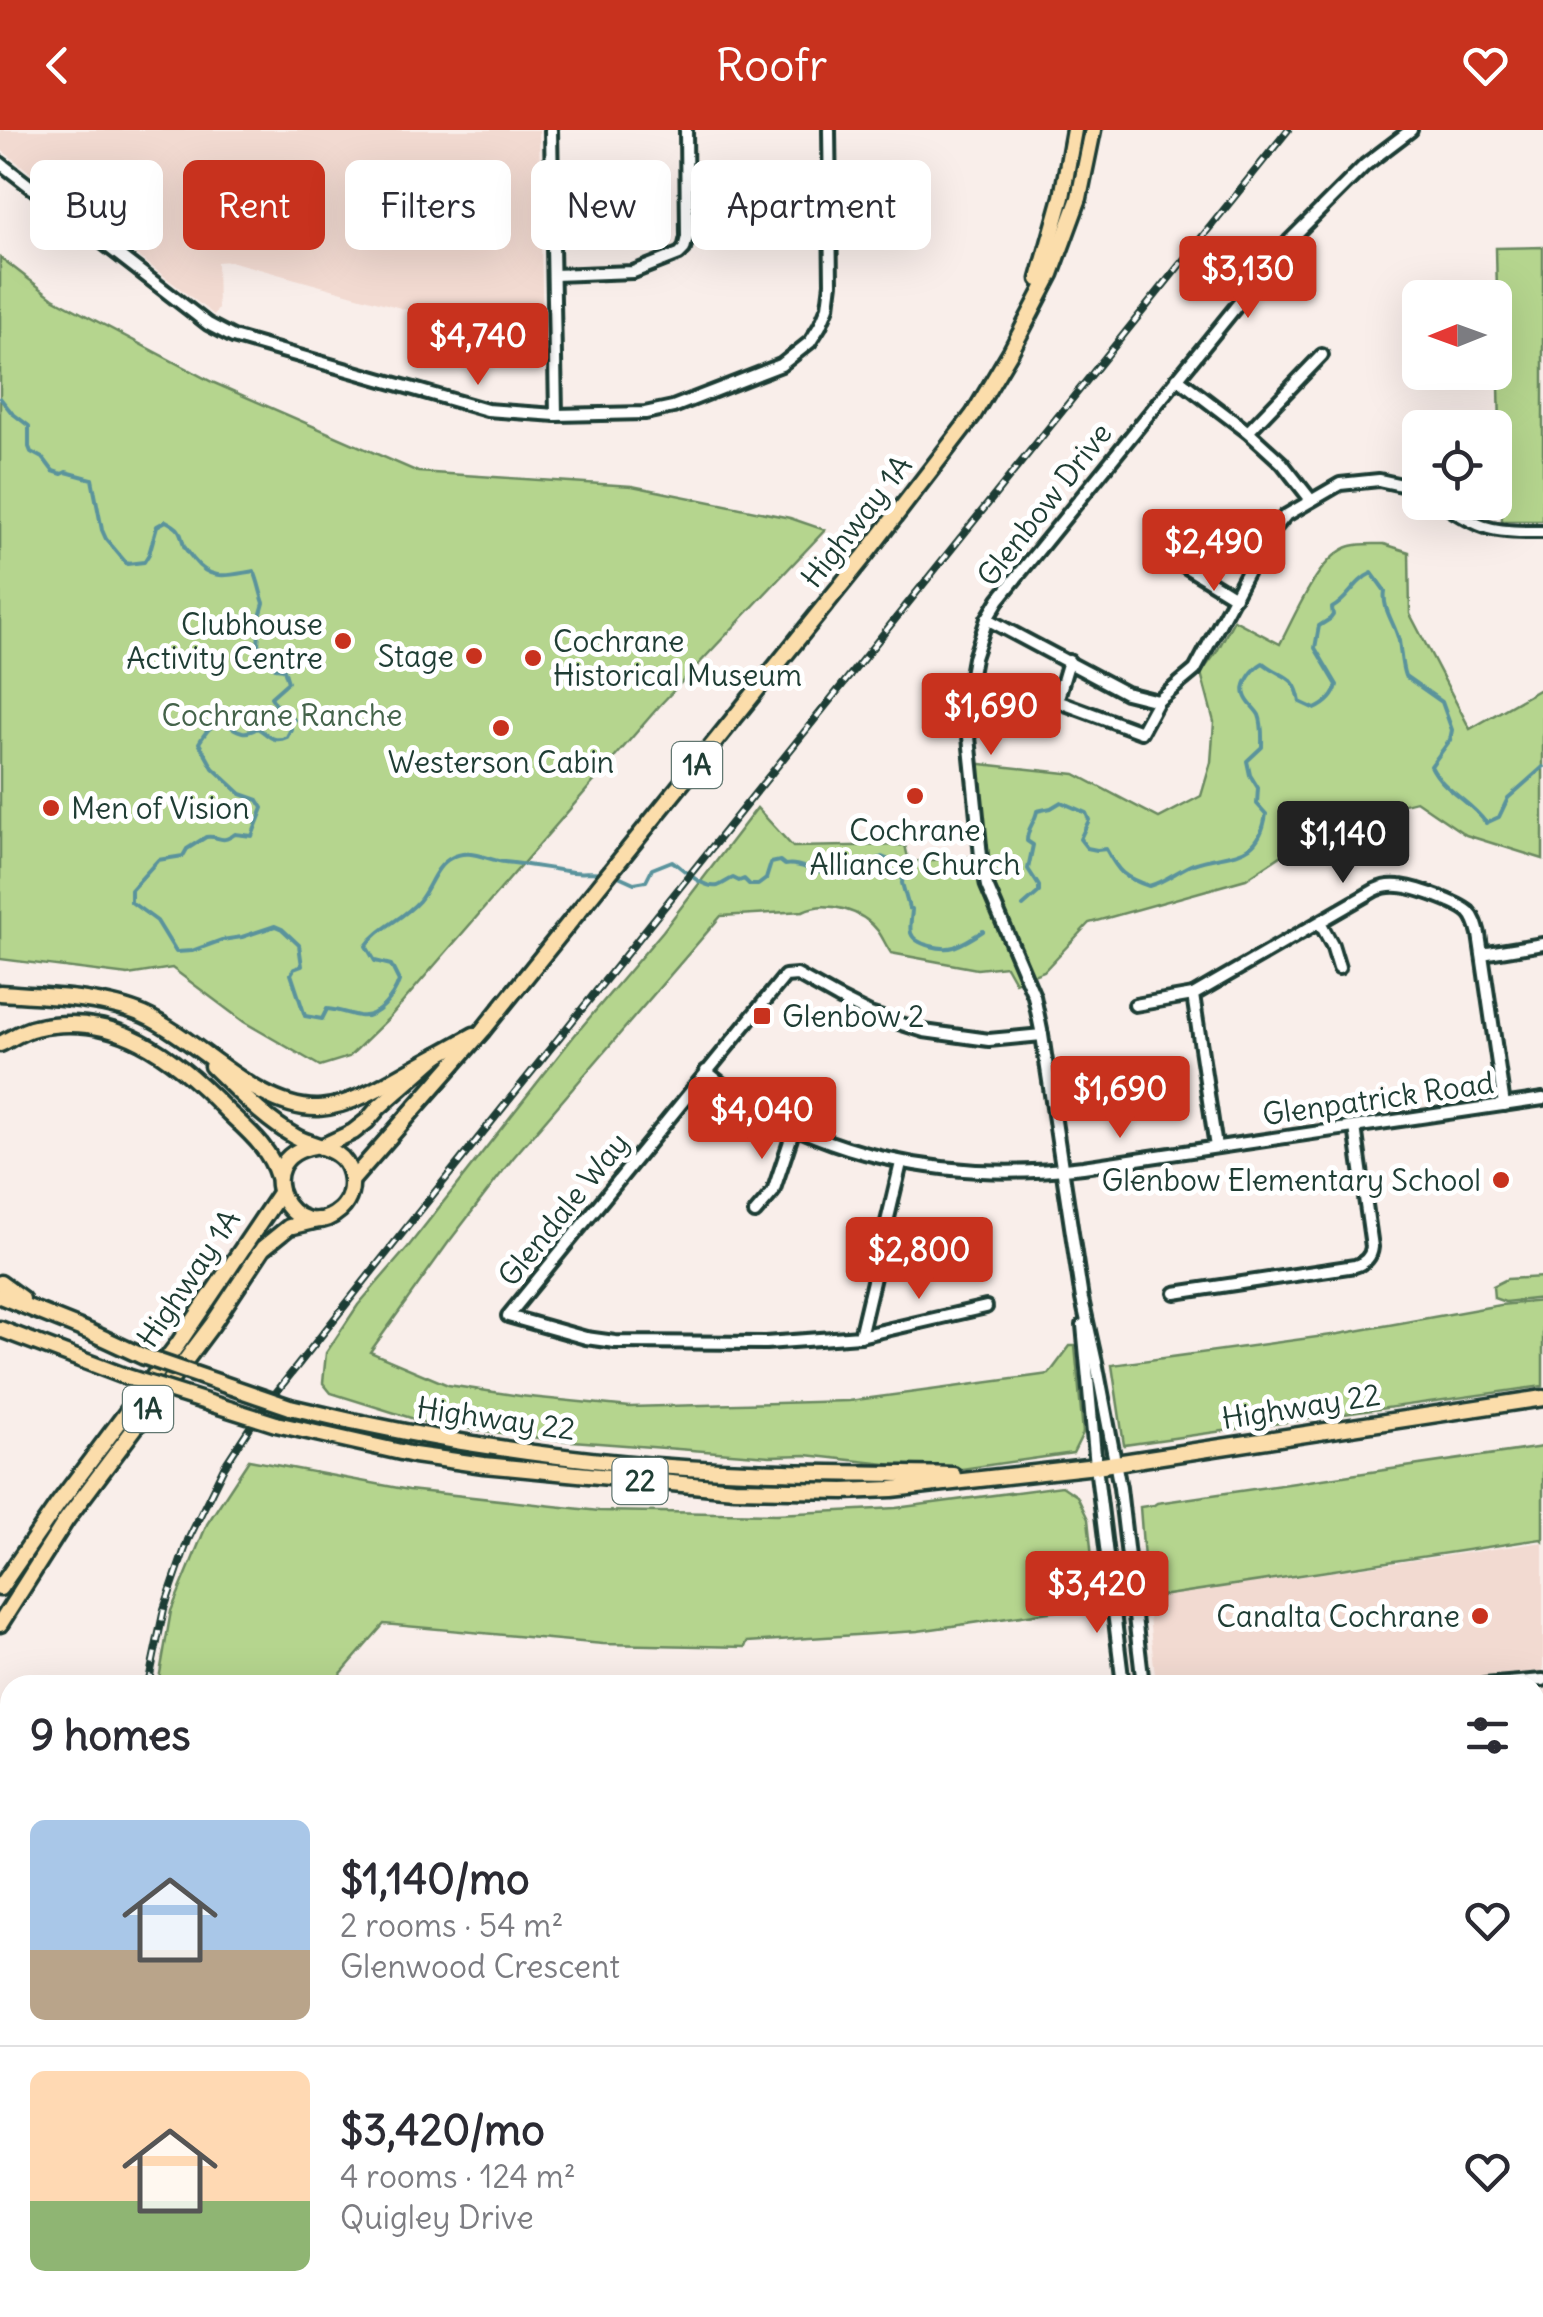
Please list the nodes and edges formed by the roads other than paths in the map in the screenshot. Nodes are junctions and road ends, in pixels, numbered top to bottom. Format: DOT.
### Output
graph roads {
  1 [pos="551,130"];
  2 [pos="686,130"];
  3 [pos="829,130"];
  4 [pos="1074,130"];
  5 [pos="1093,130"];
  6 [pos="1411,130"];
  7 [pos="0,163"];
  8 [pos="554,275"];
  9 [pos="1029,313"];
  10 [pos="1322,355"];
  11 [pos="1177,378"];
  12 [pos="556,416"];
  13 [pos="1248,432"];
  14 [pos="1402,485"];
  15 [pos="1310,500"];
  16 [pos="1468,520"];
  17 [pos="1543,532"];
  18 [pos="1166,545"];
  19 [pos="1235,597"];
  20 [pos="987,619"];
  21 [pos="1069,661"];
  22 [pos="1158,701"];
  23 [pos="1320,923"];
  24 [pos="1543,944"];
  25 [pos="1482,954"];
  26 [pos="1339,968"];
  27 [pos="0,992"];
  28 [pos="1193,995"];
  29 [pos="1135,1005"];
  30 [pos="483,1030"];
  31 [pos="1042,1035"];
  32 [pos="184,1039"];
  33 [pos="0,1044"];
  34 [pos="438,1054"];
  35 [pos="706,1071"];
  36 [pos="1543,1099"];
  37 [pos="1504,1105"];
  38 [pos="795,1126"];
  39 [pos="1355,1127"];
  40 [pos="317,1146"];
  41 [pos="1216,1147"];
  42 [pos="900,1163"];
  43 [pos="1062,1170"];
  44 [pos="352,1180"];
  45 [pos="279,1186"];
  46 [pos="755,1213"];
  47 [pos="318,1220"];
  48 [pos="0,1283"];
  49 [pos="1175,1293"];
  50 [pos="0,1296"];
  51 [pos="1082,1299"];
  52 [pos="986,1307"];
  53 [pos="0,1329"];
  54 [pos="90,1332"];
  55 [pos="860,1336"];
  56 [pos="1543,1398"];
  57 [pos="1115,1463"];
  58 [pos="1096,1466"];
  59 [pos="1008,1476"];
  60 [pos="0,1588"];
  61 [pos="0,1624"];
  62 [pos="1122,1675"];
  63 [pos="1142,1675"];
  1 -- 8 [label="street"];
  2 -- 8 [label="street"];
  3 -- 12 [label="street"];
  4 -- 9 [label="main road, Highway 1A / 1A"];
  5 -- 9 [label="main road, Highway 1A / 1A"];
  6 -- 11 [label="street, Glenbow Drive"];
  7 -- 12 [label="street"];
  8 -- 12 [label="street"];
  9 -- 30 [label="main road, Highway 1A / 1A"];
  10 -- 13 [label="street"];
  11 -- 13 [label="street"];
  11 -- 20 [label="street, Glenbow Drive"];
  13 -- 15 [label="street"];
  14 -- 15 [label="street"];
  15 -- 19 [label="street"];
  16 -- 17 [label="street"];
  18 -- 19 [label="street"];
  19 -- 22 [label="street"];
  20 -- 21 [label="street"];
  20 -- 31 [label="street, Glenbow Drive"];
  21 -- 22 [label="street"];
  21 -- 22 [label="street"];
  23 -- 25 [label="street"];
  23 -- 26 [label="street"];
  23 -- 28 [label="street"];
  24 -- 25 [label="street"];
  25 -- 37 [label="street"];
  27 -- 32 [label="main road"];
  28 -- 29 [label="street"];
  28 -- 41 [label="street"];
  30 -- 34 [label="main road, Highway 1A / 1A"];
  30 -- 44 [label="main road, Highway 1A / 1A"];
  31 -- 35 [label="street, Glendale Way"];
  31 -- 43 [label="street, Glenbow Drive"];
  32 -- 34 [label="main road"];
  32 -- 40 [label="main road"];
  33 -- 45 [label="main road"];
  34 -- 40 [label="main road, Highway 1A / 1A"];
  35 -- 38 [label="street, Glenpatrick Road"];
  35 -- 55 [label="street, Glendale Way"];
  36 -- 37 [label="street, Glenpatrick Road"];
  37 -- 39 [label="street, Glenpatrick Road"];
  38 -- 42 [label="street, Glenpatrick Road"];
  38 -- 46 [label="street"];
  39 -- 41 [label="street, Glenpatrick Road"];
  39 -- 49 [label="street"];
  40 -- 44 [label="main road"];
  40 -- 45 [label="main road"];
  41 -- 43 [label="street, Glenpatrick Road"];
  42 -- 43 [label="street, Glenpatrick Road"];
  42 -- 55 [label="street"];
  43 -- 51 [label="street, Glenbow Drive"];
  44 -- 47 [label="main road"];
  45 -- 47 [label="main road"];
  45 -- 60 [label="main road, Highway 1A / 1A"];
  47 -- 61 [label="main road, Highway 1A / 1A"];
  48 -- 54 [label="main road"];
  50 -- 54 [label="main road, Highway 22 / 22"];
  51 -- 57 [label="street, Glenbow Drive"];
  51 -- 58 [label="street, Glenbow Drive"];
  52 -- 55 [label="street"];
  53 -- 59 [label="main road, Highway 22 / 22, bridge"];
  54 -- 59 [label="main road, Highway 22 / 22, bridge"];
  56 -- 57 [label="main road, Highway 22 / 22"];
  57 -- 58 [label="main road, Highway 22 / 22"];
  57 -- 63 [label="street, Glenbow Drive"];
  58 -- 59 [label="main road, Highway 22 / 22"];
  58 -- 62 [label="street, Glenbow Drive"];
}
